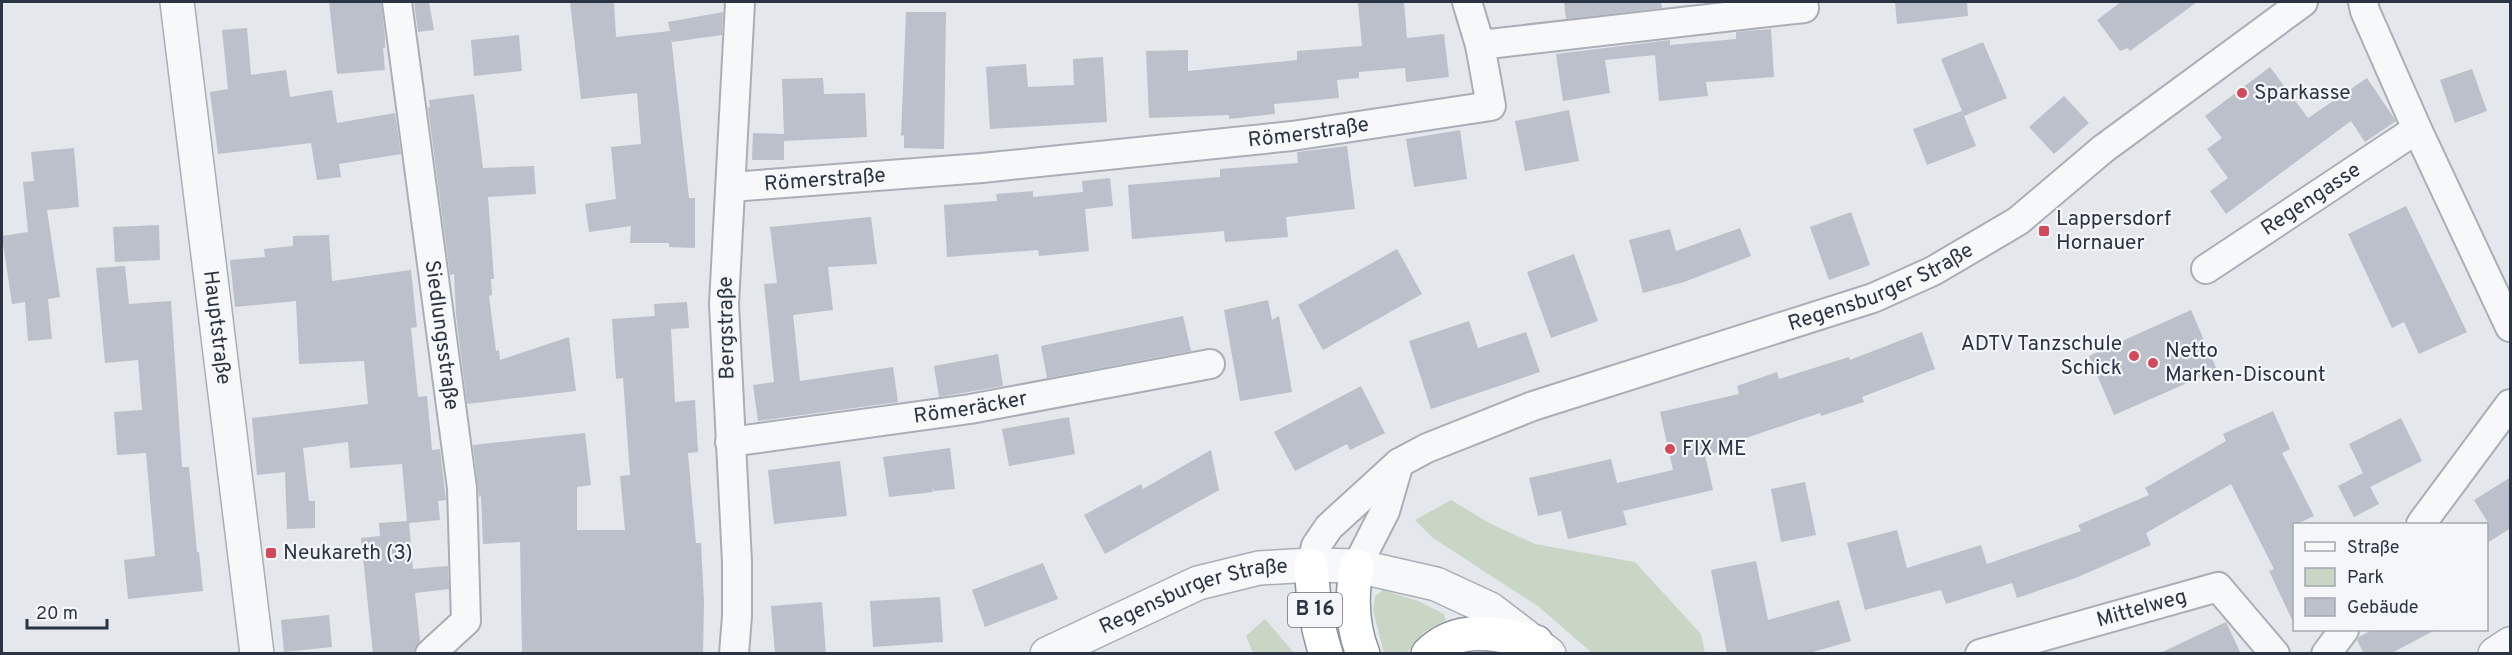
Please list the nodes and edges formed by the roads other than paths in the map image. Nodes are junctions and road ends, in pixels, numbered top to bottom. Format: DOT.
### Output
graph roads {
  1 [pos="177,2"];
  2 [pos="397,2"];
  3 [pos="740,2"];
  4 [pos="1467,2"];
  5 [pos="1803,2"];
  6 [pos="2303,2"];
  7 [pos="2363,2"];
  8 [pos="1480,45"];
  9 [pos="2417,129"];
  10 [pos="731,187"];
  11 [pos="2206,269"];
  12 [pos="2511,327"];
  13 [pos="1210,364"];
  14 [pos="2511,404"];
  15 [pos="730,442"];
  16 [pos="1400,463"];
  17 [pos="2422,523"];
  18 [pos="1311,565"];
  19 [pos="1357,566"];
  20 [pos="2342,631"];
  21 [pos="2511,644"];
  22 [pos="1542,648"];
  23 [pos="257,654"];
  24 [pos="430,654"];
  25 [pos="734,654"];
  26 [pos="1047,654"];
  27 [pos="1326,654"];
  28 [pos="1364,654"];
  29 [pos="1428,654"];
  30 [pos="1980,654"];
  31 [pos="2275,654"];
  32 [pos="2326,654"];
  33 [pos="2495,654"];
  1 -- 23 [label="street, Hauptstraße"];
  2 -- 24 [label="street, Siedlungsstraße"];
  3 -- 10 [label="street, Bergstraße"];
  4 -- 8 [label="street"];
  5 -- 8 [label="street"];
  6 -- 16 [label="street, Regensburger Straße"];
  7 -- 9 [label="street"];
  8 -- 10 [label="street, Römerstraße"];
  9 -- 11 [label="street, Regengasse"];
  9 -- 12 [label="street"];
  10 -- 15 [label="street, Bergstraße"];
  13 -- 15 [label="street, Römeräcker"];
  14 -- 17 [label="street"];
  15 -- 25 [label="street, Bergstraße"];
  16 -- 18 [label="street, Regensburger Straße"];
  16 -- 19 [label="street"];
  18 -- 19 [label="street, Regensburger Straße"];
  18 -- 26 [label="street, Regensburger Straße"];
  18 -- 27 [label="highway, B 16"];
  19 -- 22 [label="street, Regensburger Straße"];
  19 -- 28 [label="highway, B 16"];
  20 -- 32 [label="street"];
  21 -- 33 [label="street"];
  22 -- 29 [label="highway"];
  30 -- 31 [label="street, Mittelweg"];
}
